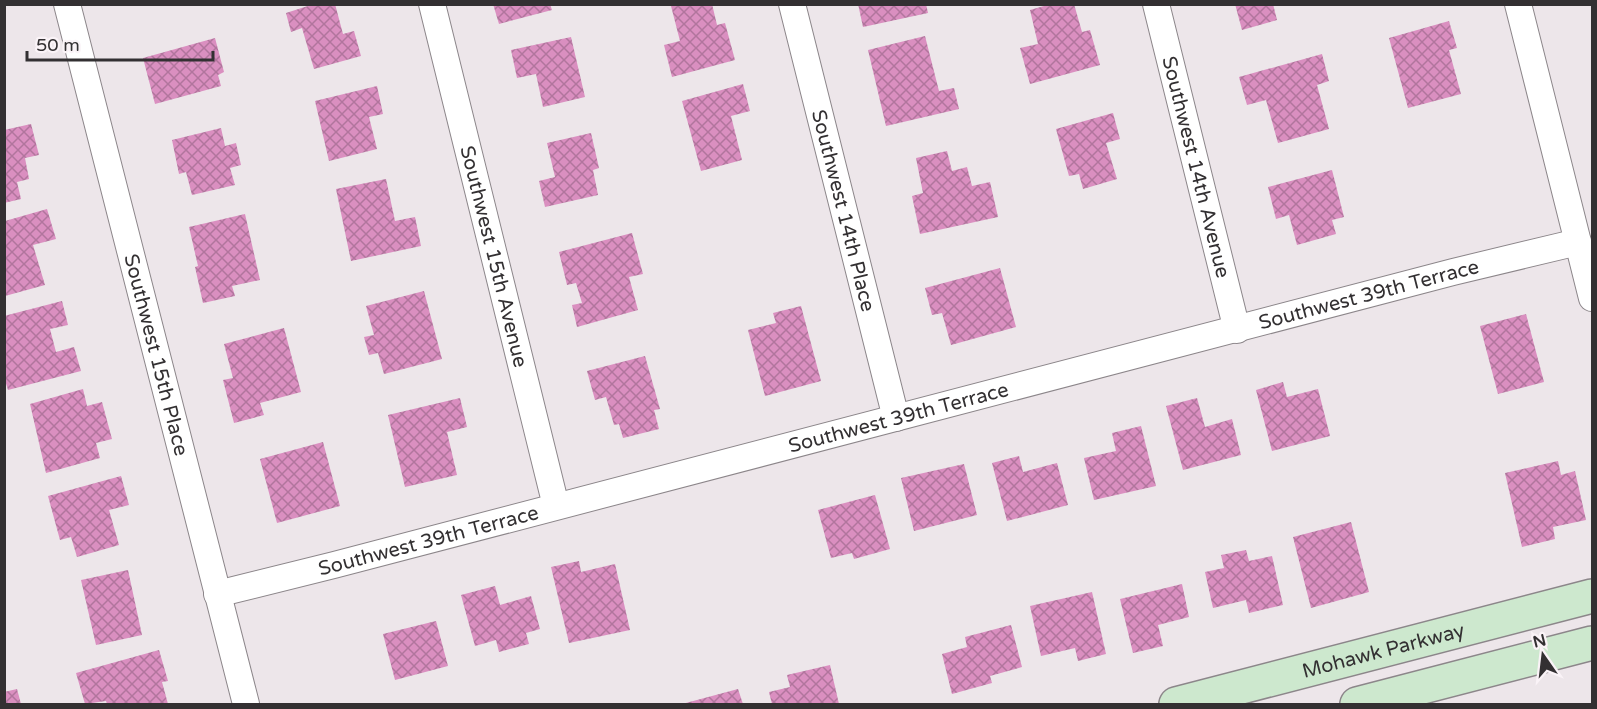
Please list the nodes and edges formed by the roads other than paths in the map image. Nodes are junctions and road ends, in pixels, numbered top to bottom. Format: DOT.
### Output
graph roads {
  1 [pos="67,4"];
  2 [pos="432,4"];
  3 [pos="792,4"];
  4 [pos="1156,4"];
  5 [pos="1518,4"];
  6 [pos="1578,242"];
  7 [pos="1593,298"];
  8 [pos="1237,330"];
  9 [pos="896,418"];
  10 [pos="556,506"];
  11 [pos="217,594"];
  12 [pos="1593,596"];
  13 [pos="1593,643"];
  14 [pos="246,705"];
  15 [pos="1176,705"];
  16 [pos="1357,705"];
  1 -- 11 [label="street, Southwest 15th Place"];
  2 -- 10 [label="street, Southwest 15th Avenue"];
  3 -- 9 [label="street, Southwest 14th Place"];
  4 -- 8 [label="street, Southwest 14th Avenue"];
  5 -- 6 [label="street"];
  6 -- 7 [label="street"];
  6 -- 8 [label="street, Southwest 39th Terrace"];
  8 -- 9 [label="street, Southwest 39th Terrace"];
  9 -- 10 [label="street, Southwest 39th Terrace"];
  10 -- 11 [label="street, Southwest 39th Terrace"];
  11 -- 14 [label="street, Southwest 15th Place"];
  12 -- 15 [label="street, Mohawk Parkway"];
  13 -- 16 [label="street"];
}
